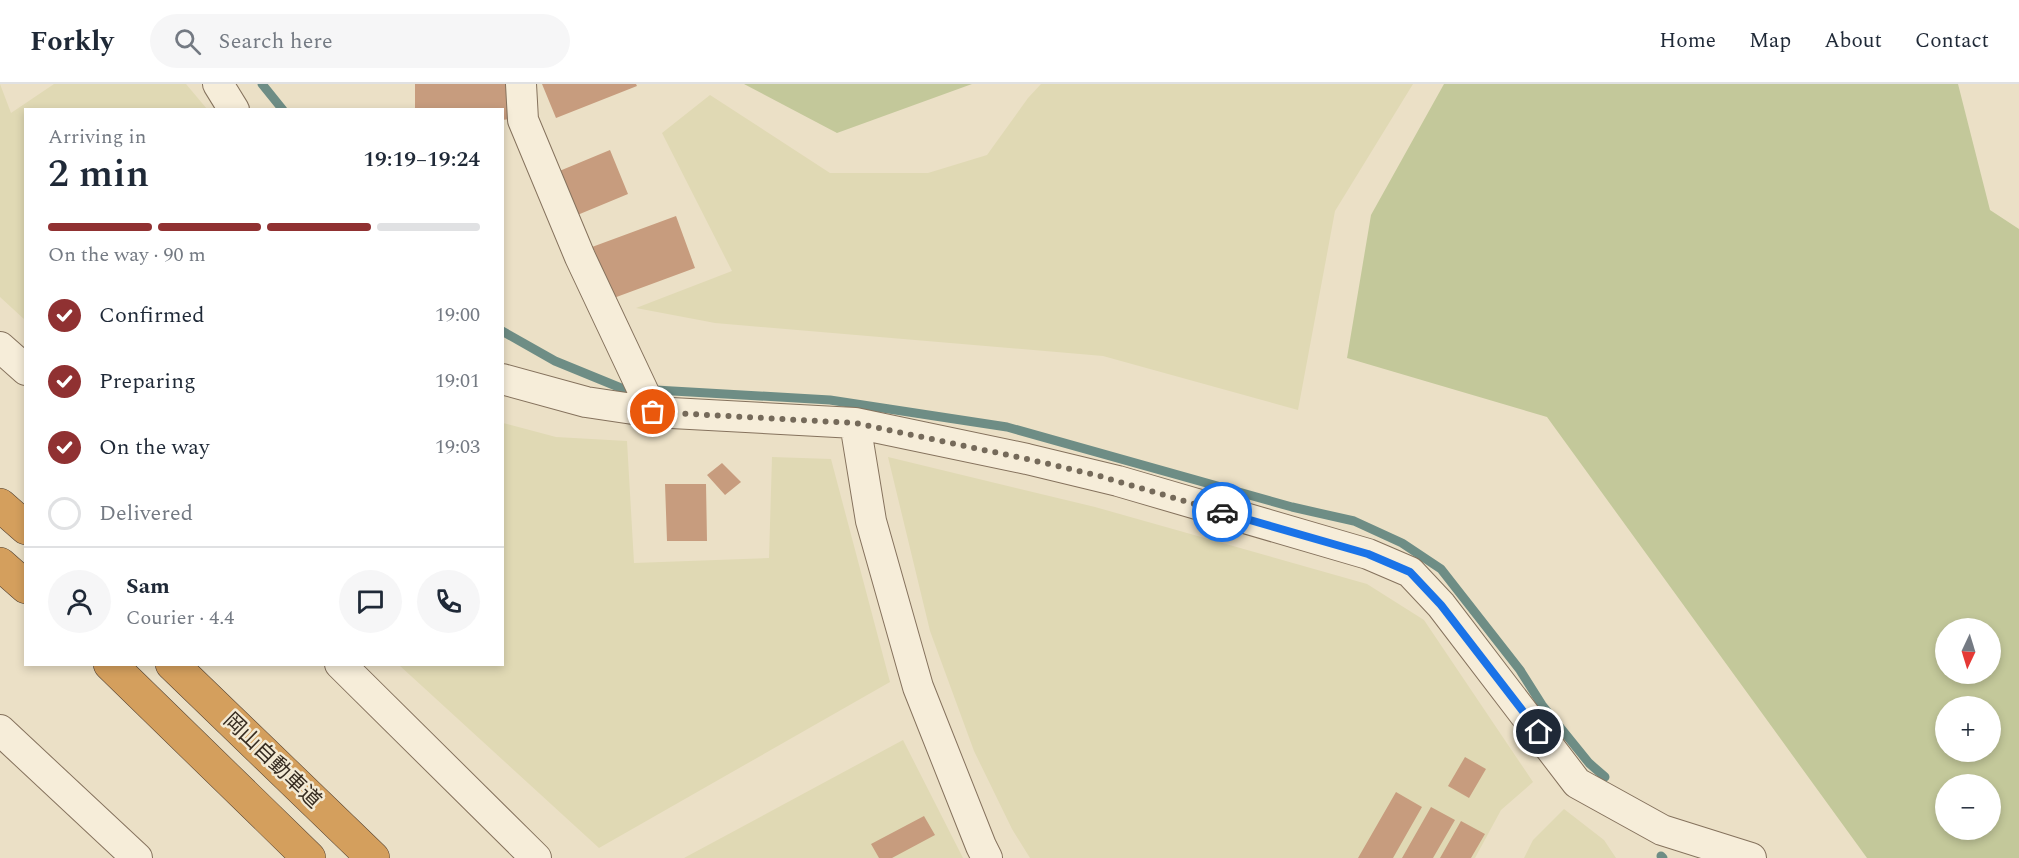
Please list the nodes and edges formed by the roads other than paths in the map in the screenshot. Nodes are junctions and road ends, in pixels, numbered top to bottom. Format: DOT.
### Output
graph roads {
  1 [pos="218,84"];
  2 [pos="521,84"];
  3 [pos="233,108"];
  4 [pos="0,347"];
  5 [pos="24,368"];
  6 [pos="504,379"];
  7 [pos="646,396"];
  8 [pos="855,423"];
  9 [pos="0,504"];
  10 [pos="24,526"];
  11 [pos="0,564"];
  12 [pos="24,585"];
  13 [pos="112,666"];
  14 [pos="174,666"];
  15 [pos="342,666"];
  16 [pos="0,730"];
  17 [pos="137,858"];
  18 [pos="309,858"];
  19 [pos="373,858"];
  20 [pos="536,858"];
  21 [pos="987,858"];
  22 [pos="1751,858"];
  1 -- 3 [label="street"];
  2 -- 7 [label="street"];
  4 -- 5 [label="street"];
  6 -- 7 [label="street"];
  7 -- 8 [label="street"];
  8 -- 21 [label="street"];
  8 -- 22 [label="street"];
  9 -- 10 [label="highway"];
  11 -- 12 [label="highway"];
  13 -- 18 [label="highway, 岡山自動車道"];
  14 -- 19 [label="highway, 岡山自動車道"];
  15 -- 20 [label="street"];
  16 -- 17 [label="street"];
}
